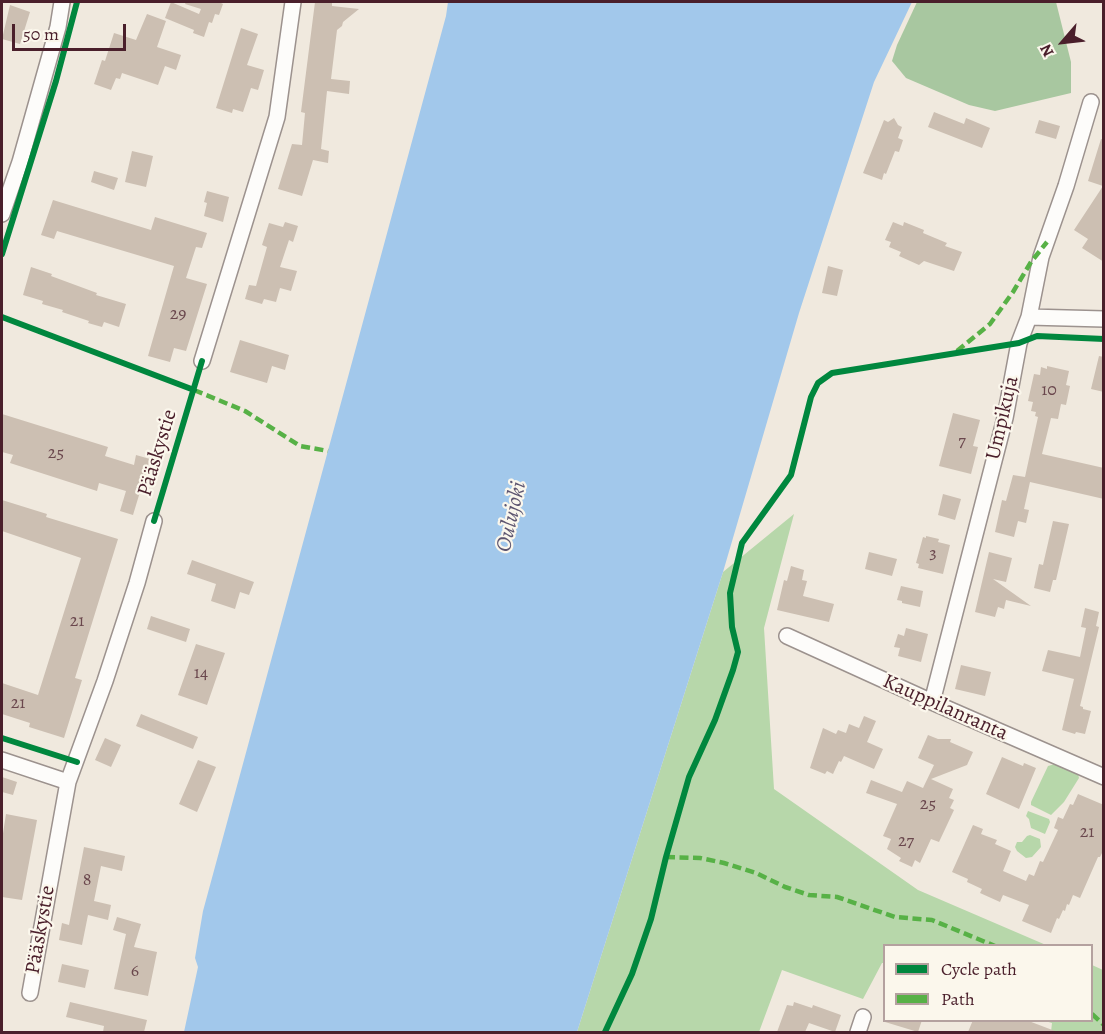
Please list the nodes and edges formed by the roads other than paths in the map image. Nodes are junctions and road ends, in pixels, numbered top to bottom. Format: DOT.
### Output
graph roads {
  1 [pos="62,2"];
  2 [pos="293,2"];
  3 [pos="1091,102"];
  4 [pos="2,214"];
  5 [pos="1029,317"];
  6 [pos="1104,319"];
  7 [pos="202,361"];
  8 [pos="154,521"];
  9 [pos="787,636"];
  10 [pos="932,702"];
  11 [pos="2,760"];
  12 [pos="1104,777"];
  13 [pos="68,782"];
  14 [pos="30,993"];
  15 [pos="863,1017"];
  16 [pos="858,1032"];
  1 -- 4 [label="street"];
  2 -- 7 [label="street"];
  3 -- 5 [label="street, Umpikuja"];
  5 -- 6 [label="street"];
  5 -- 10 [label="street, Umpikuja"];
  8 -- 13 [label="street, Pääskystie"];
  9 -- 10 [label="street, Kauppilanranta"];
  10 -- 12 [label="street, Kauppilanranta"];
  11 -- 13 [label="street"];
  13 -- 14 [label="street, Pääskystie"];
  15 -- 16 [label="street"];
}
